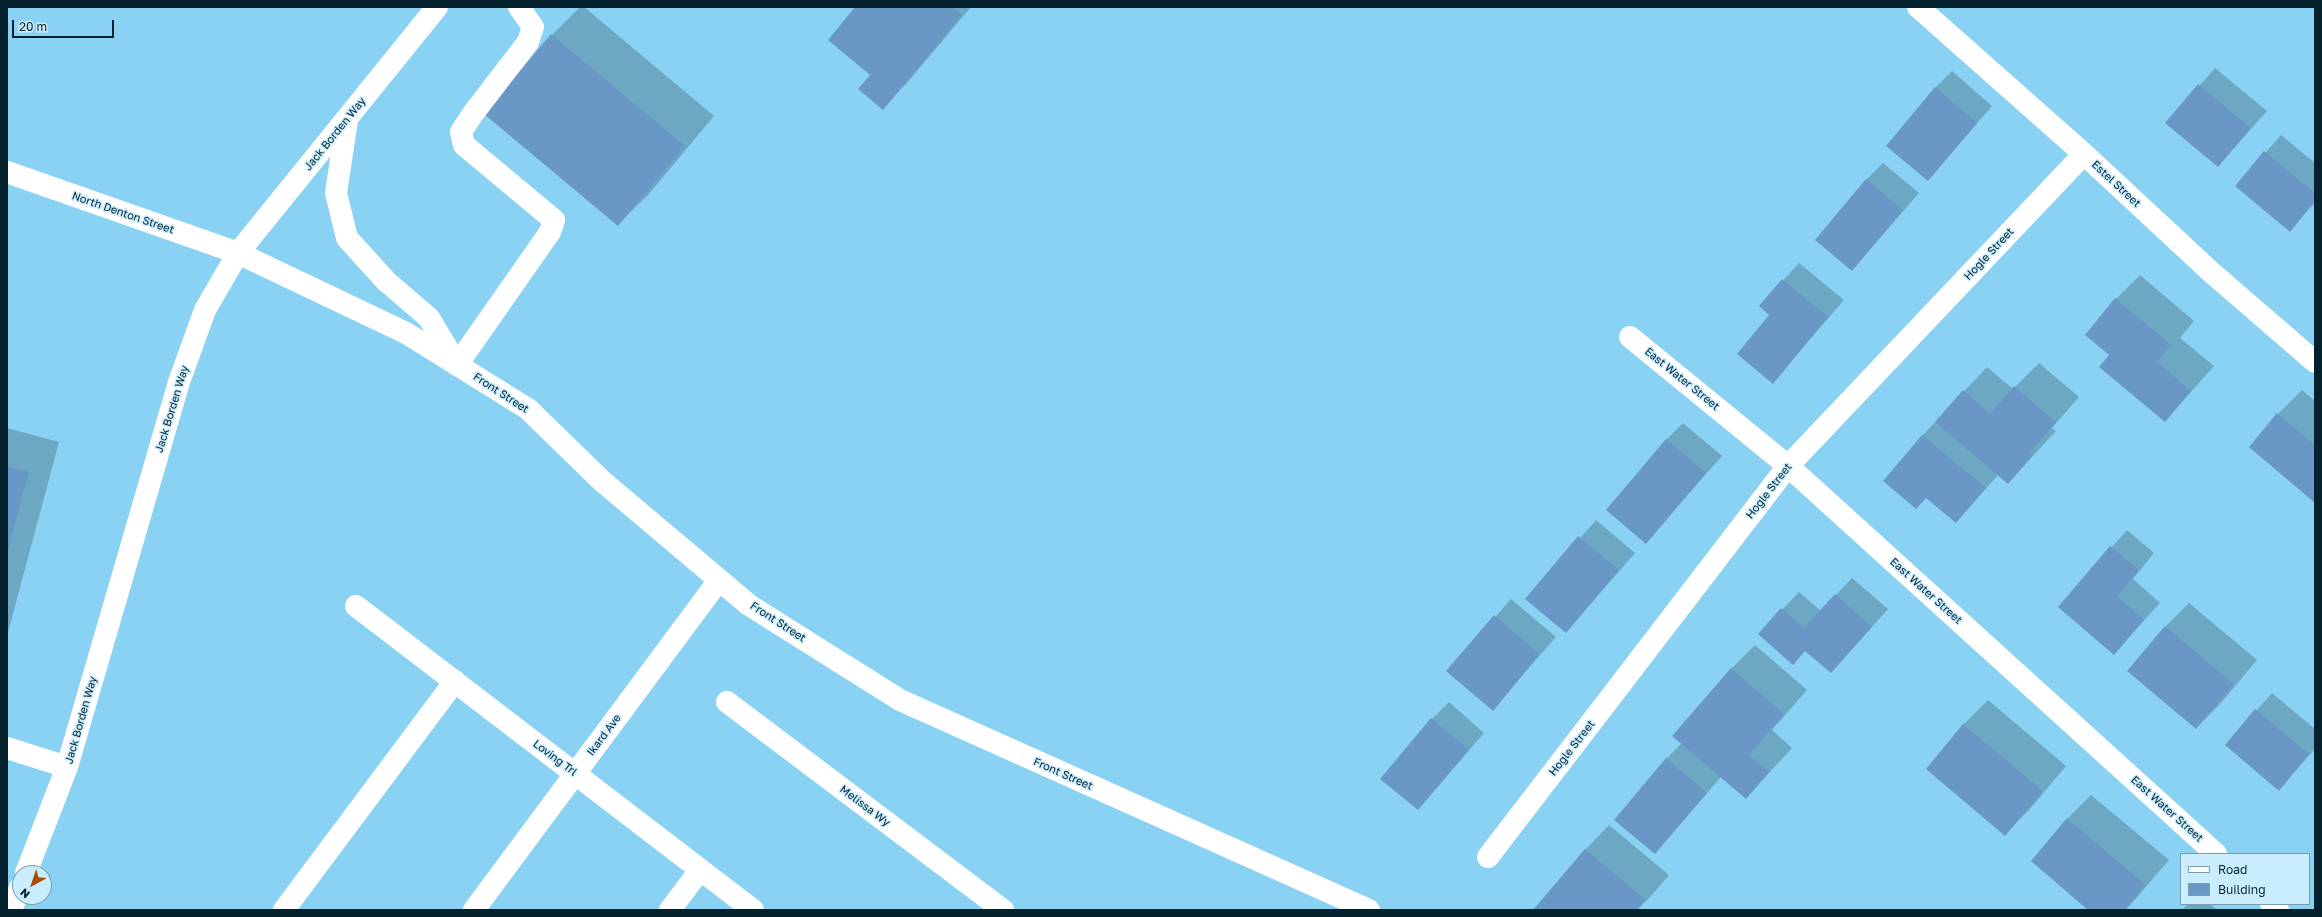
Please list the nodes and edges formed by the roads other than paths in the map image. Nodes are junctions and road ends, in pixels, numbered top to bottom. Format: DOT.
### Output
graph roads {
  1 [pos="437,7"];
  2 [pos="519,7"];
  3 [pos="1918,7"];
  4 [pos="347,119"];
  5 [pos="2084,154"];
  6 [pos="7,172"];
  7 [pos="238,253"];
  8 [pos="1630,337"];
  9 [pos="2315,362"];
  10 [pos="457,365"];
  11 [pos="1788,466"];
  12 [pos="719,580"];
  13 [pos="356,606"];
  14 [pos="455,681"];
  15 [pos="727,702"];
  16 [pos="7,748"];
  17 [pos="67,767"];
  18 [pos="575,774"];
  19 [pos="2215,853"];
  20 [pos="1488,857"];
  21 [pos="29,865"];
  22 [pos="700,870"];
  23 [pos="284,910"];
  24 [pos="474,910"];
  25 [pos="670,910"];
  26 [pos="753,910"];
  27 [pos="1003,910"];
  28 [pos="1369,910"];
  1 -- 4 [label="street, Jack Borden Way"];
  2 -- 10 [label="street"];
  3 -- 5 [label="street, Estel Street"];
  4 -- 7 [label="street, Jack Borden Way"];
  4 -- 10 [label="street"];
  5 -- 9 [label="street, Estel Street"];
  5 -- 11 [label="street, Hogle Street"];
  6 -- 7 [label="street, North Denton Street"];
  7 -- 10 [label="street, Front Street"];
  7 -- 17 [label="street, Jack Borden Way"];
  8 -- 11 [label="street, East Water Street"];
  10 -- 12 [label="street, Front Street"];
  11 -- 19 [label="street, East Water Street"];
  11 -- 20 [label="street, Hogle Street"];
  12 -- 18 [label="street, Ikard Ave"];
  12 -- 28 [label="street, Front Street"];
  13 -- 14 [label="street, Loving Trl"];
  14 -- 18 [label="street, Loving Trl"];
  14 -- 23 [label="street"];
  15 -- 27 [label="street, Melissa Wy"];
  16 -- 17 [label="street"];
  17 -- 21 [label="street, Jack Borden Way"];
  18 -- 22 [label="street, Loving Trl"];
  18 -- 24 [label="street, Ikard Ave"];
  22 -- 25 [label="street"];
  22 -- 26 [label="street, Loving Trl"];
}
